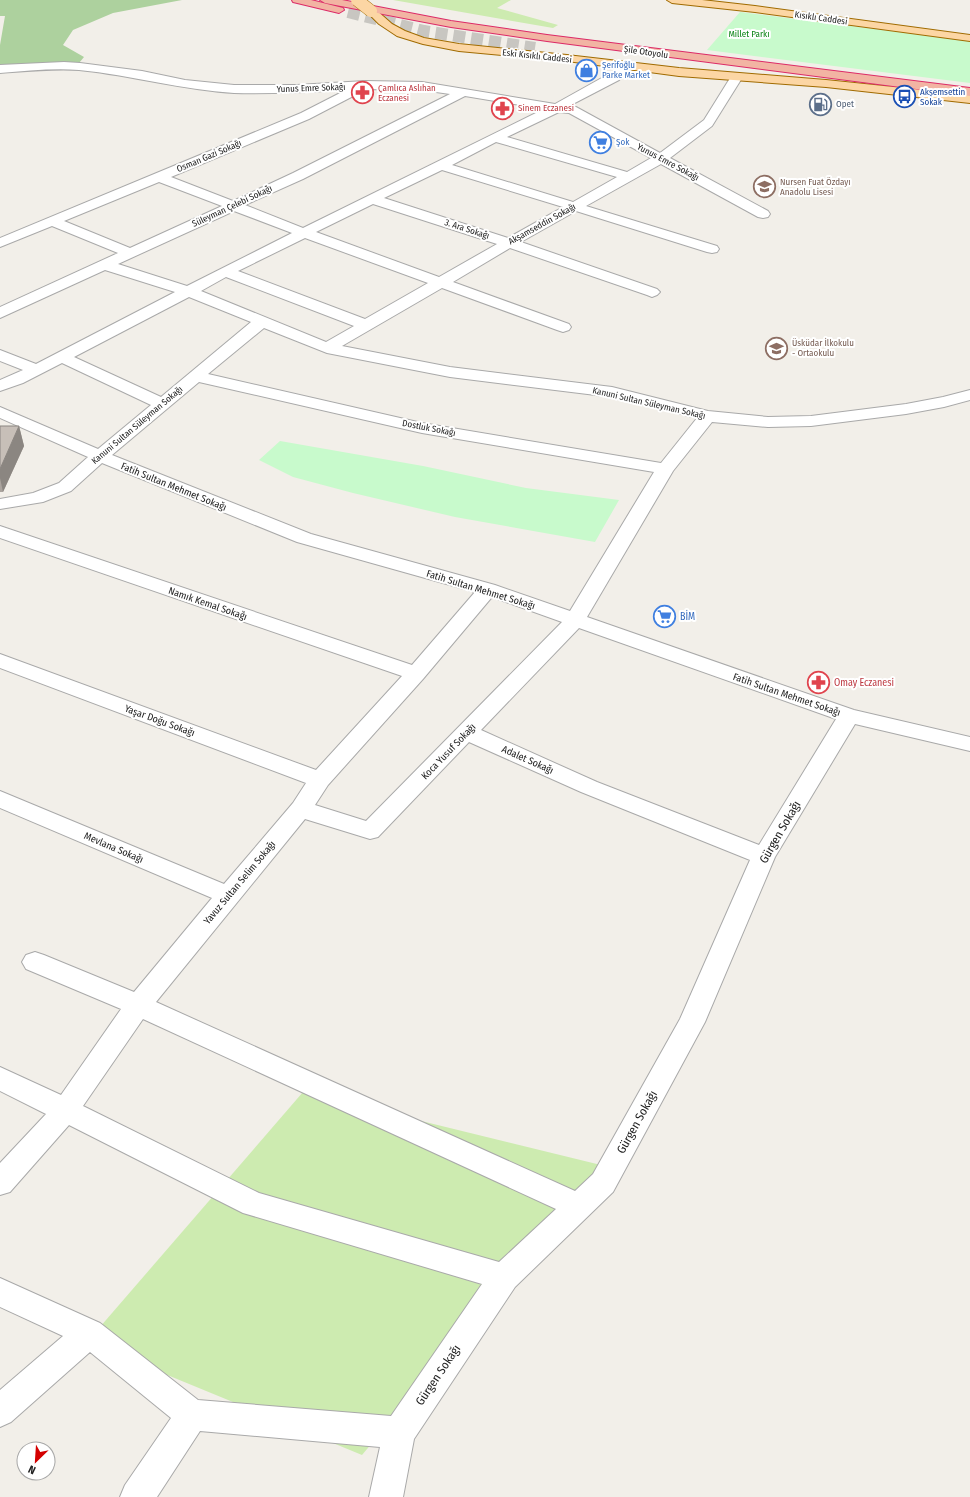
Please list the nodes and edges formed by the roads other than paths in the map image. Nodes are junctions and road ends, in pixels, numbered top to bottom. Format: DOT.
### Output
graph roads {
  1 [pos="297,0"];
  2 [pos="325,0"];
  3 [pos="357,0"];
  4 [pos="672,0"];
  5 [pos="370,5"];
  6 [pos="348,12"];
  7 [pos="970,38"];
  8 [pos="534,48"];
  9 [pos="604,63"];
  10 [pos="0,69"];
  11 [pos="736,78"];
  12 [pos="778,79"];
  13 [pos="878,81"];
  14 [pos="365,85"];
  15 [pos="970,87"];
  16 [pos="970,92"];
  17 [pos="462,93"];
  18 [pos="970,99"];
  19 [pos="556,108"];
  20 [pos="495,138"];
  21 [pos="661,158"];
  22 [pos="440,165"];
  23 [pos="159,176"];
  24 [pos="628,176"];
  25 [pos="372,199"];
  26 [pos="232,206"];
  27 [pos="574,206"];
  28 [pos="763,214"];
  29 [pos="51,221"];
  30 [pos="304,233"];
  31 [pos="0,243"];
  32 [pos="509,243"];
  33 [pos="712,249"];
  34 [pos="130,253"];
  35 [pos="104,265"];
  36 [pos="226,272"];
  37 [pos="442,282"];
  38 [pos="188,291"];
  39 [pos="652,292"];
  40 [pos="0,313"];
  41 [pos="262,321"];
  42 [pos="366,325"];
  43 [pos="563,326"];
  44 [pos="327,348"];
  45 [pos="0,355"];
  46 [pos="62,357"];
  47 [pos="36,370"];
  48 [pos="196,376"];
  49 [pos="0,386"];
  50 [pos="970,395"];
  51 [pos="162,404"];
  52 [pos="0,412"];
  53 [pos="708,416"];
  54 [pos="100,456"];
  55 [pos="665,469"];
  56 [pos="0,504"];
  57 [pos="0,532"];
  58 [pos="488,589"];
  59 [pos="575,620"];
  60 [pos="0,660"];
  61 [pos="416,674"];
  62 [pos="849,716"];
  63 [pos="467,732"];
  64 [pos="970,744"];
  65 [pos="320,780"];
  66 [pos="0,799"];
  67 [pos="302,809"];
  68 [pos="764,856"];
  69 [pos="228,896"];
  70 [pos="35,962"];
  71 [pos="138,1005"];
  72 [pos="0,1078"];
  73 [pos="65,1111"];
  74 [pos="0,1183"];
  75 [pos="579,1206"];
  76 [pos="504,1277"];
  77 [pos="0,1292"];
  78 [pos="89,1333"];
  79 [pos="0,1411"];
  80 [pos="192,1415"];
  81 [pos="400,1433"];
  82 [pos="137,1497"];
  83 [pos="386,1497"];
  1 -- 6 [label="highway"];
  2 -- 13 [label="highway, Şile Otoyolu"];
  3 -- 5 [label="main road, Eski Kısıklı Caddesi, bridge"];
  4 -- 7 [label="main road, Kısıklı Caddesi"];
  5 -- 9 [label="main road, Eski Kısıklı Caddesi"];
  5 -- 13 [label="highway"];
  5 -- 15 [label="highway, Şile Otoyolu"];
  8 -- 12 [label="highway"];
  9 -- 11 [label="main road, Eski Kısıklı Caddesi"];
  9 -- 19 [label="street"];
  10 -- 14 [label="street, Yunus Emre Sokağı"];
  11 -- 12 [label="main road, Eski Kısıklı Caddesi"];
  11 -- 21 [label="street, Akşamseddin Sokağı"];
  12 -- 18 [label="main road, Eski Kısıklı Caddesi"];
  13 -- 16 [label="highway, Şile Otoyolu"];
  14 -- 17 [label="street, Yunus Emre Sokağı"];
  14 -- 23 [label="street, Osman Gazi Sokağı"];
  17 -- 19 [label="street, Yunus Emre Sokağı"];
  17 -- 26 [label="street, Süleyman Çelebi Sokağı"];
  19 -- 20 [label="street"];
  19 -- 21 [label="street, Yunus Emre Sokağı"];
  20 -- 22 [label="street"];
  20 -- 24 [label="street"];
  21 -- 24 [label="street, Akşamseddin Sokağı"];
  21 -- 28 [label="street, Yunus Emre Sokağı"];
  22 -- 25 [label="street"];
  22 -- 27 [label="street"];
  23 -- 26 [label="street"];
  23 -- 29 [label="street, Osman Gazi Sokağı"];
  24 -- 27 [label="street, Akşamseddin Sokağı"];
  25 -- 30 [label="street"];
  25 -- 32 [label="street, 3. Ara Sokağı"];
  26 -- 30 [label="street"];
  26 -- 34 [label="street, Süleyman Çelebi Sokağı"];
  27 -- 32 [label="street, Akşamseddin Sokağı"];
  27 -- 33 [label="street"];
  29 -- 31 [label="street, Osman Gazi Sokağı"];
  29 -- 34 [label="street"];
  30 -- 36 [label="street"];
  30 -- 37 [label="street"];
  32 -- 37 [label="street, Akşamseddin Sokağı"];
  32 -- 39 [label="street, 3. Ara Sokağı"];
  34 -- 35 [label="street, Süleyman Çelebi Sokağı"];
  35 -- 38 [label="street, Kanuni Sultan Süleyman Sokağı"];
  35 -- 40 [label="street, Süleyman Çelebi Sokağı"];
  36 -- 38 [label="street"];
  36 -- 42 [label="street"];
  37 -- 42 [label="street, Akşamseddin Sokağı"];
  37 -- 43 [label="street"];
  38 -- 41 [label="street, Kanuni Sultan Süleyman Sokağı"];
  38 -- 46 [label="street"];
  41 -- 44 [label="street, Kanuni Sultan Süleyman Sokağı"];
  41 -- 48 [label="street, Kanuni Sultan Süleyman Sokağı"];
  42 -- 44 [label="street, Akşamseddin Sokağı"];
  44 -- 53 [label="street, Kanuni Sultan Süleyman Sokağı"];
  45 -- 47 [label="street"];
  46 -- 47 [label="street"];
  46 -- 51 [label="street"];
  47 -- 49 [label="street"];
  48 -- 51 [label="street, Kanuni Sultan Süleyman Sokağı"];
  48 -- 55 [label="street, Dostluk Sokağı"];
  50 -- 53 [label="street, Kanuni Sultan Süleyman Sokağı"];
  51 -- 54 [label="street, Kanuni Sultan Süleyman Sokağı"];
  52 -- 54 [label="street, Fatih Sultan Mehmet Sokağı"];
  53 -- 55 [label="street, Koca Yusuf Sokağı"];
  54 -- 56 [label="street, Kanuni Sultan Süleyman Sokağı"];
  54 -- 58 [label="street, Fatih Sultan Mehmet Sokağı"];
  55 -- 59 [label="street, Koca Yusuf Sokağı"];
  57 -- 61 [label="street, Namık Kemal Sokağı"];
  58 -- 59 [label="street, Fatih Sultan Mehmet Sokağı"];
  58 -- 61 [label="street, Yavuz Sultan Selim Sokağı"];
  59 -- 62 [label="street, Fatih Sultan Mehmet Sokağı"];
  59 -- 63 [label="street, Koca Yusuf Sokağı"];
  60 -- 65 [label="street, Yaşar Doğu Sokağı"];
  61 -- 65 [label="street, Yavuz Sultan Selim Sokağı"];
  62 -- 64 [label="street, Fatih Sultan Mehmet Sokağı"];
  62 -- 68 [label="street, Gürgen Sokağı"];
  63 -- 67 [label="street, Koca Yusuf Sokağı"];
  63 -- 68 [label="street, Adalet Sokağı"];
  65 -- 67 [label="street, Yavuz Sultan Selim Sokağı"];
  66 -- 69 [label="street, Mevlana Sokağı"];
  67 -- 69 [label="street, Yavuz Sultan Selim Sokağı"];
  68 -- 75 [label="street, Gürgen Sokağı"];
  69 -- 71 [label="street, Yavuz Sultan Selim Sokağı"];
  70 -- 71 [label="street"];
  71 -- 73 [label="street, Yavuz Sultan Selim Sokağı"];
  71 -- 75 [label="street"];
  72 -- 73 [label="street"];
  73 -- 74 [label="street, Yavuz Sultan Selim Sokağı"];
  73 -- 76 [label="street"];
  75 -- 76 [label="street, Gürgen Sokağı"];
  76 -- 81 [label="street, Gürgen Sokağı"];
  77 -- 78 [label="street"];
  78 -- 79 [label="street"];
  78 -- 80 [label="street"];
  80 -- 81 [label="street"];
  80 -- 82 [label="street"];
  81 -- 83 [label="street, Gürgen Sokağı"];
}
